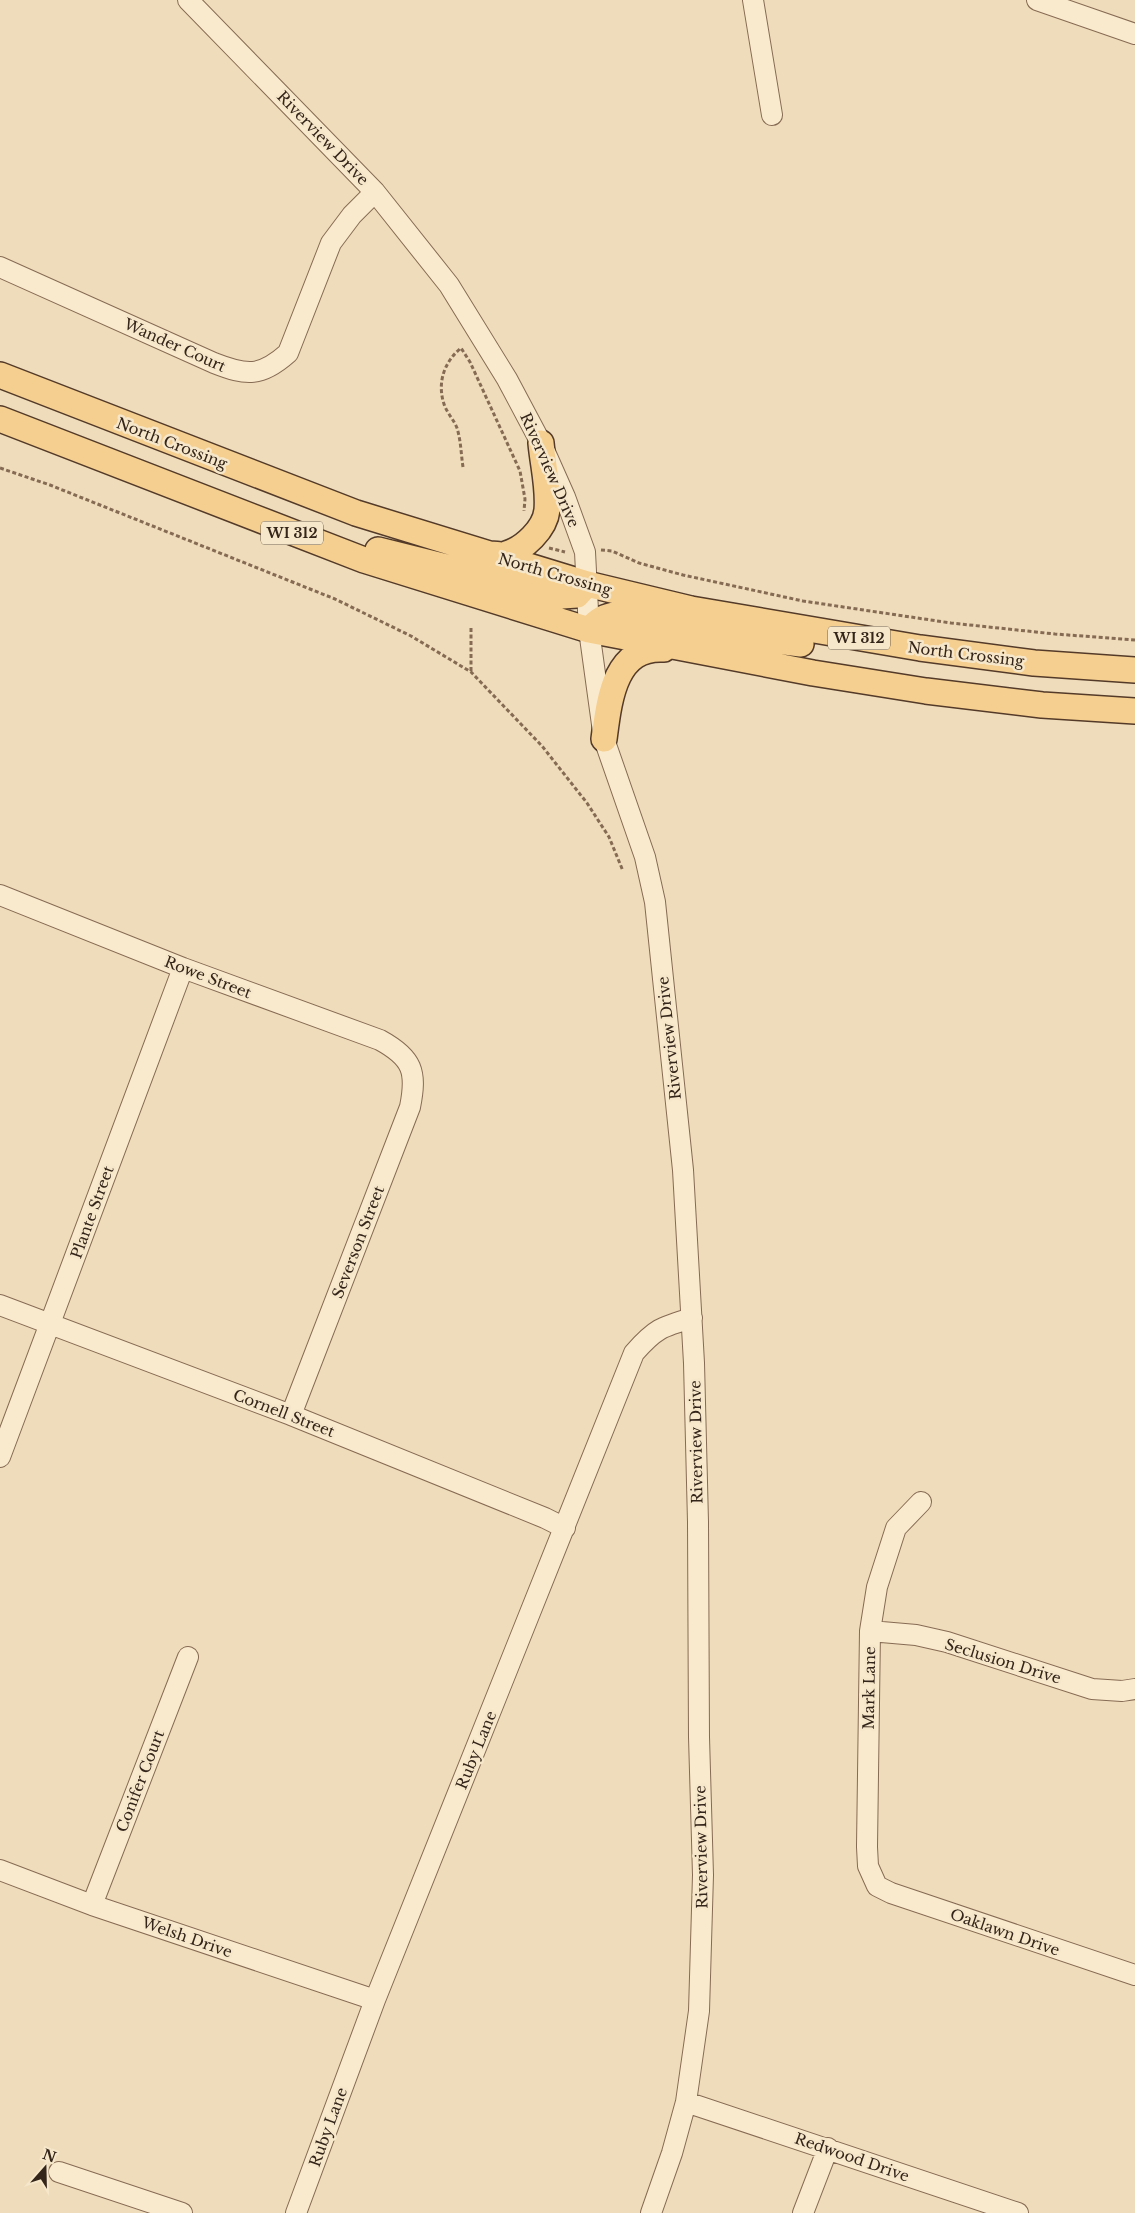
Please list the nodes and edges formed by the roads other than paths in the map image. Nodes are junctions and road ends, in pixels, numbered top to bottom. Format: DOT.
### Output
graph roads {
  1 [pos="188,0"];
  2 [pos="753,0"];
  3 [pos="1037,0"];
  4 [pos="1135,34"];
  5 [pos="772,114"];
  6 [pos="375,192"];
  7 [pos="0,267"];
  8 [pos="0,375"];
  9 [pos="0,419"];
  10 [pos="541,443"];
  11 [pos="256,520"];
  12 [pos="480,552"];
  13 [pos="587,584"];
  14 [pos="590,630"];
  15 [pos="920,648"];
  16 [pos="692,650"];
  17 [pos="1135,670"];
  18 [pos="1135,711"];
  19 [pos="604,739"];
  20 [pos="0,895"];
  21 [pos="183,968"];
  22 [pos="411,1066"];
  23 [pos="0,1305"];
  24 [pos="692,1318"];
  25 [pos="50,1324"];
  26 [pos="291,1415"];
  27 [pos="0,1457"];
  28 [pos="922,1502"];
  29 [pos="565,1528"];
  30 [pos="870,1631"];
  31 [pos="188,1657"];
  32 [pos="1135,1689"];
  33 [pos="0,1870"];
  34 [pos="877,1886"];
  35 [pos="92,1905"];
  36 [pos="1135,1975"];
  37 [pos="375,2000"];
  38 [pos="686,2102"];
  39 [pos="828,2148"];
  40 [pos="59,2172"];
  41 [pos="182,2213"];
  42 [pos="296,2213"];
  43 [pos="651,2213"];
  44 [pos="803,2213"];
  45 [pos="1018,2213"];
  1 -- 6 [label="street, Riverview Drive"];
  2 -- 5 [label="street"];
  3 -- 4 [label="street"];
  6 -- 7 [label="street, Wander Court"];
  6 -- 10 [label="street, Riverview Drive"];
  8 -- 12 [label="main road, North Crossing / WI 312"];
  9 -- 11 [label="main road, WI 312"];
  10 -- 12 [label="main road"];
  10 -- 13 [label="street, Riverview Drive"];
  11 -- 13 [label="main road"];
  11 -- 14 [label="main road, WI 312"];
  12 -- 13 [label="main road, North Crossing / WI 312"];
  13 -- 14 [label="street, Riverview Drive"];
  13 -- 15 [label="main road, North Crossing / WI 312"];
  14 -- 15 [label="main road"];
  14 -- 16 [label="main road, WI 312"];
  14 -- 19 [label="street, Riverview Drive"];
  15 -- 17 [label="main road, North Crossing / WI 312"];
  16 -- 18 [label="main road, WI 312"];
  16 -- 19 [label="main road"];
  19 -- 24 [label="street, Riverview Drive"];
  20 -- 21 [label="street, Rowe Street"];
  21 -- 22 [label="street, Rowe Street"];
  21 -- 25 [label="street, Plante Street"];
  22 -- 26 [label="street, Severson Street"];
  23 -- 25 [label="street, Cornell Street"];
  24 -- 29 [label="street, Ruby Lane"];
  24 -- 38 [label="street, Riverview Drive"];
  25 -- 26 [label="street, Cornell Street"];
  25 -- 27 [label="street, Plante Street"];
  26 -- 29 [label="street, Cornell Street"];
  28 -- 30 [label="street, Mark Lane"];
  29 -- 37 [label="street, Ruby Lane"];
  30 -- 32 [label="street, Seclusion Drive"];
  30 -- 34 [label="street, Mark Lane"];
  31 -- 35 [label="street, Conifer Court"];
  33 -- 35 [label="street, Welsh Drive"];
  34 -- 36 [label="street, Oaklawn Drive"];
  35 -- 37 [label="street, Welsh Drive"];
  37 -- 42 [label="street, Ruby Lane"];
  38 -- 39 [label="street, Redwood Drive"];
  38 -- 43 [label="street, Riverview Drive"];
  39 -- 44 [label="street"];
  39 -- 45 [label="street, Redwood Drive"];
  40 -- 41 [label="street"];
}
